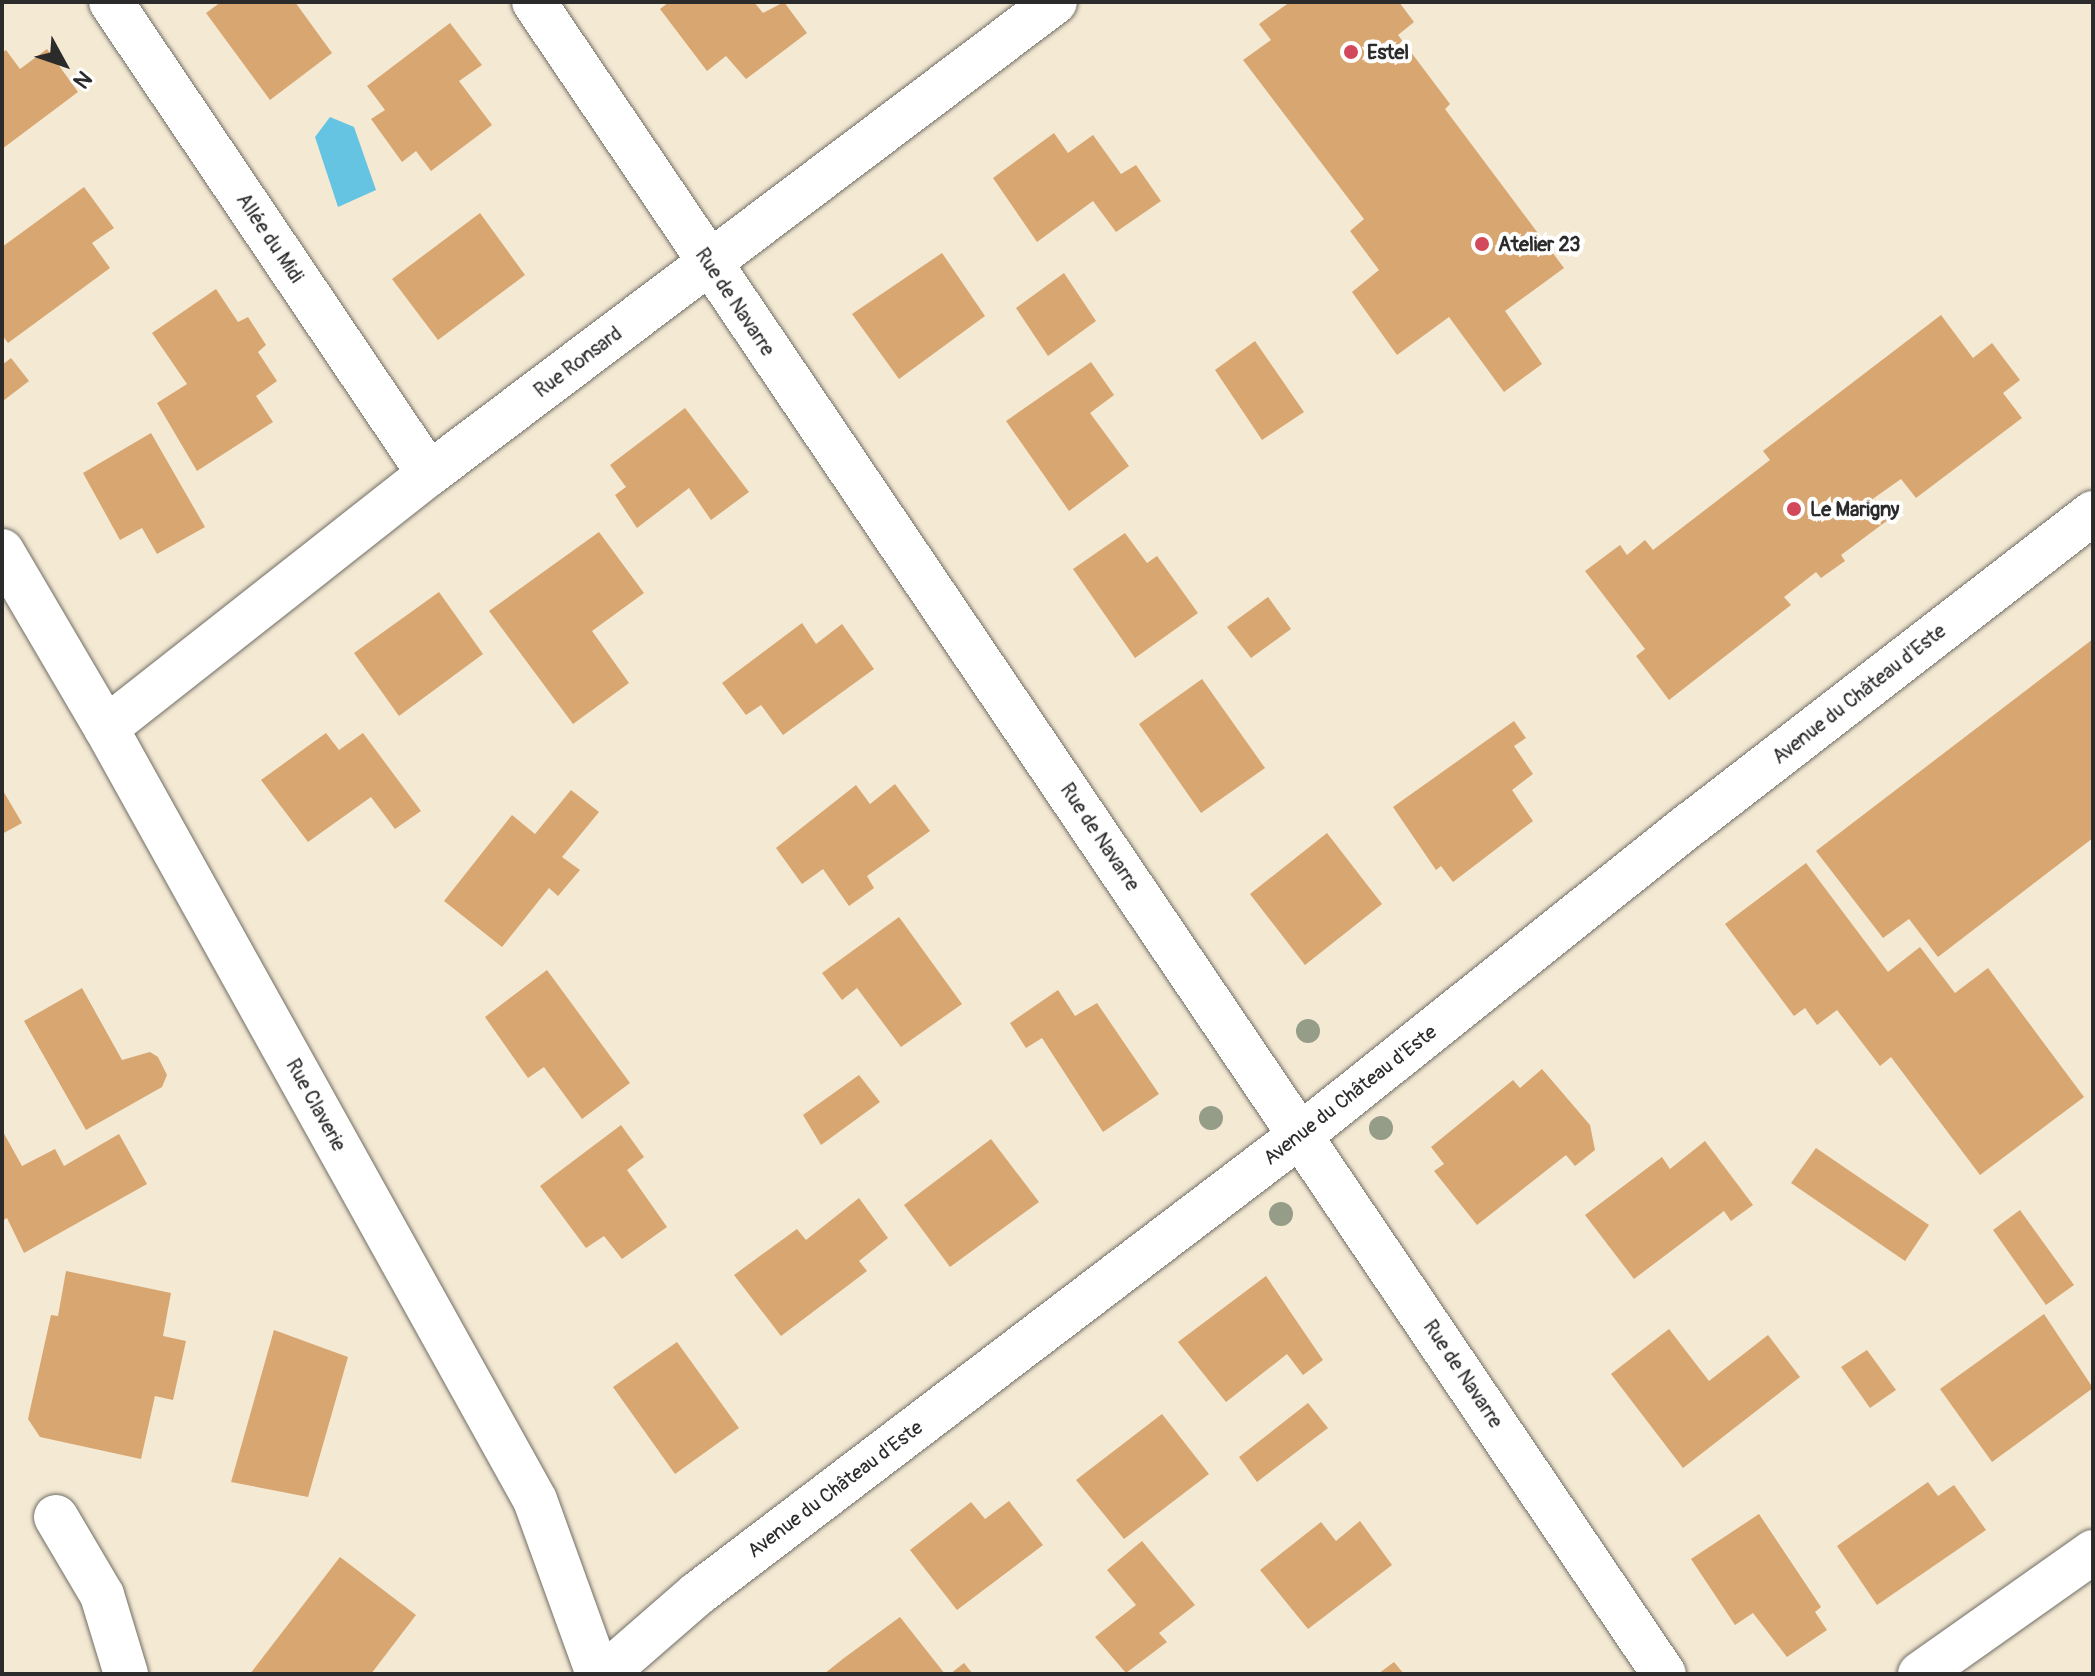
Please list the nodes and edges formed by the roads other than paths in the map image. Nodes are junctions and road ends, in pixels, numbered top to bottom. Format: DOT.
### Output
graph roads {
  1 [pos="111,2"];
  2 [pos="534,2"];
  3 [pos="1055,2"];
  4 [pos="709,263"];
  5 [pos="429,474"];
  6 [pos="2093,513"];
  7 [pos="2,551"];
  8 [pos="106,728"];
  9 [pos="1302,1134"];
  10 [pos="56,1517"];
  11 [pos="2093,1552"];
  12 [pos="126,1674"];
  13 [pos="598,1674"];
  14 [pos="605,1674"];
  15 [pos="1664,1674"];
  16 [pos="1920,1674"];
  1 -- 5 [label="street, Allée du Midi"];
  2 -- 4 [label="street, Rue de Navarre"];
  3 -- 4 [label="street, Rue Ronsard"];
  4 -- 5 [label="street, Rue Ronsard"];
  4 -- 9 [label="street, Rue de Navarre"];
  5 -- 8 [label="street, Rue Ronsard"];
  6 -- 9 [label="street, Avenue du Château d'Este"];
  7 -- 8 [label="street, Rue Claverie"];
  8 -- 13 [label="street, Rue Claverie"];
  9 -- 14 [label="street, Avenue du Château d'Este"];
  9 -- 15 [label="street, Rue de Navarre"];
  10 -- 12 [label="street"];
  11 -- 16 [label="street"];
}
